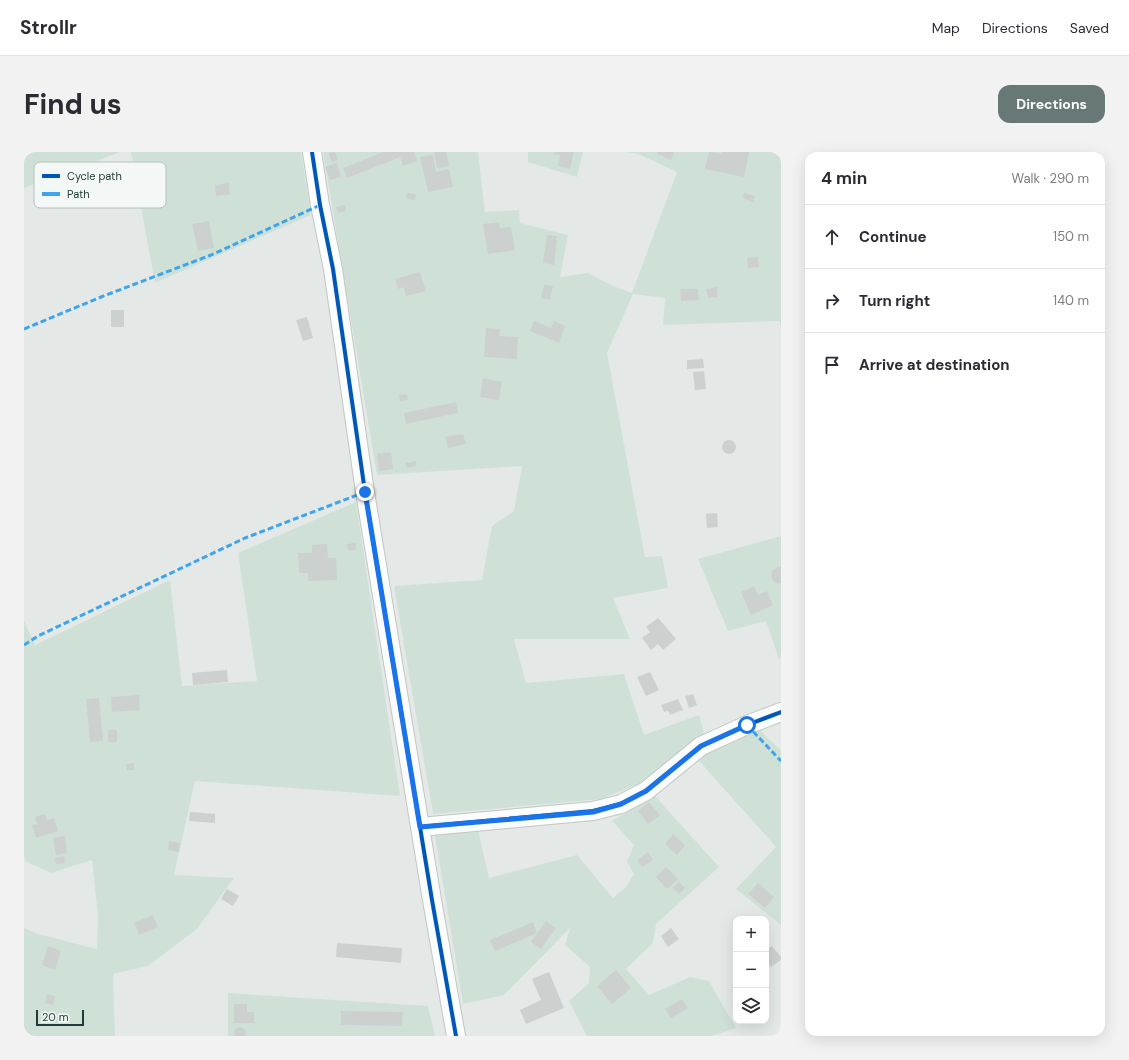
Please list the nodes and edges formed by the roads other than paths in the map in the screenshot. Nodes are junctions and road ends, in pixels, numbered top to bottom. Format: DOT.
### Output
graph roads {
  1 [pos="312,152"];
  2 [pos="781,712"];
  3 [pos="420,827"];
  4 [pos="456,1036"];
  1 -- 3 [label="street"];
  2 -- 3 [label="street"];
  3 -- 4 [label="street"];
}
